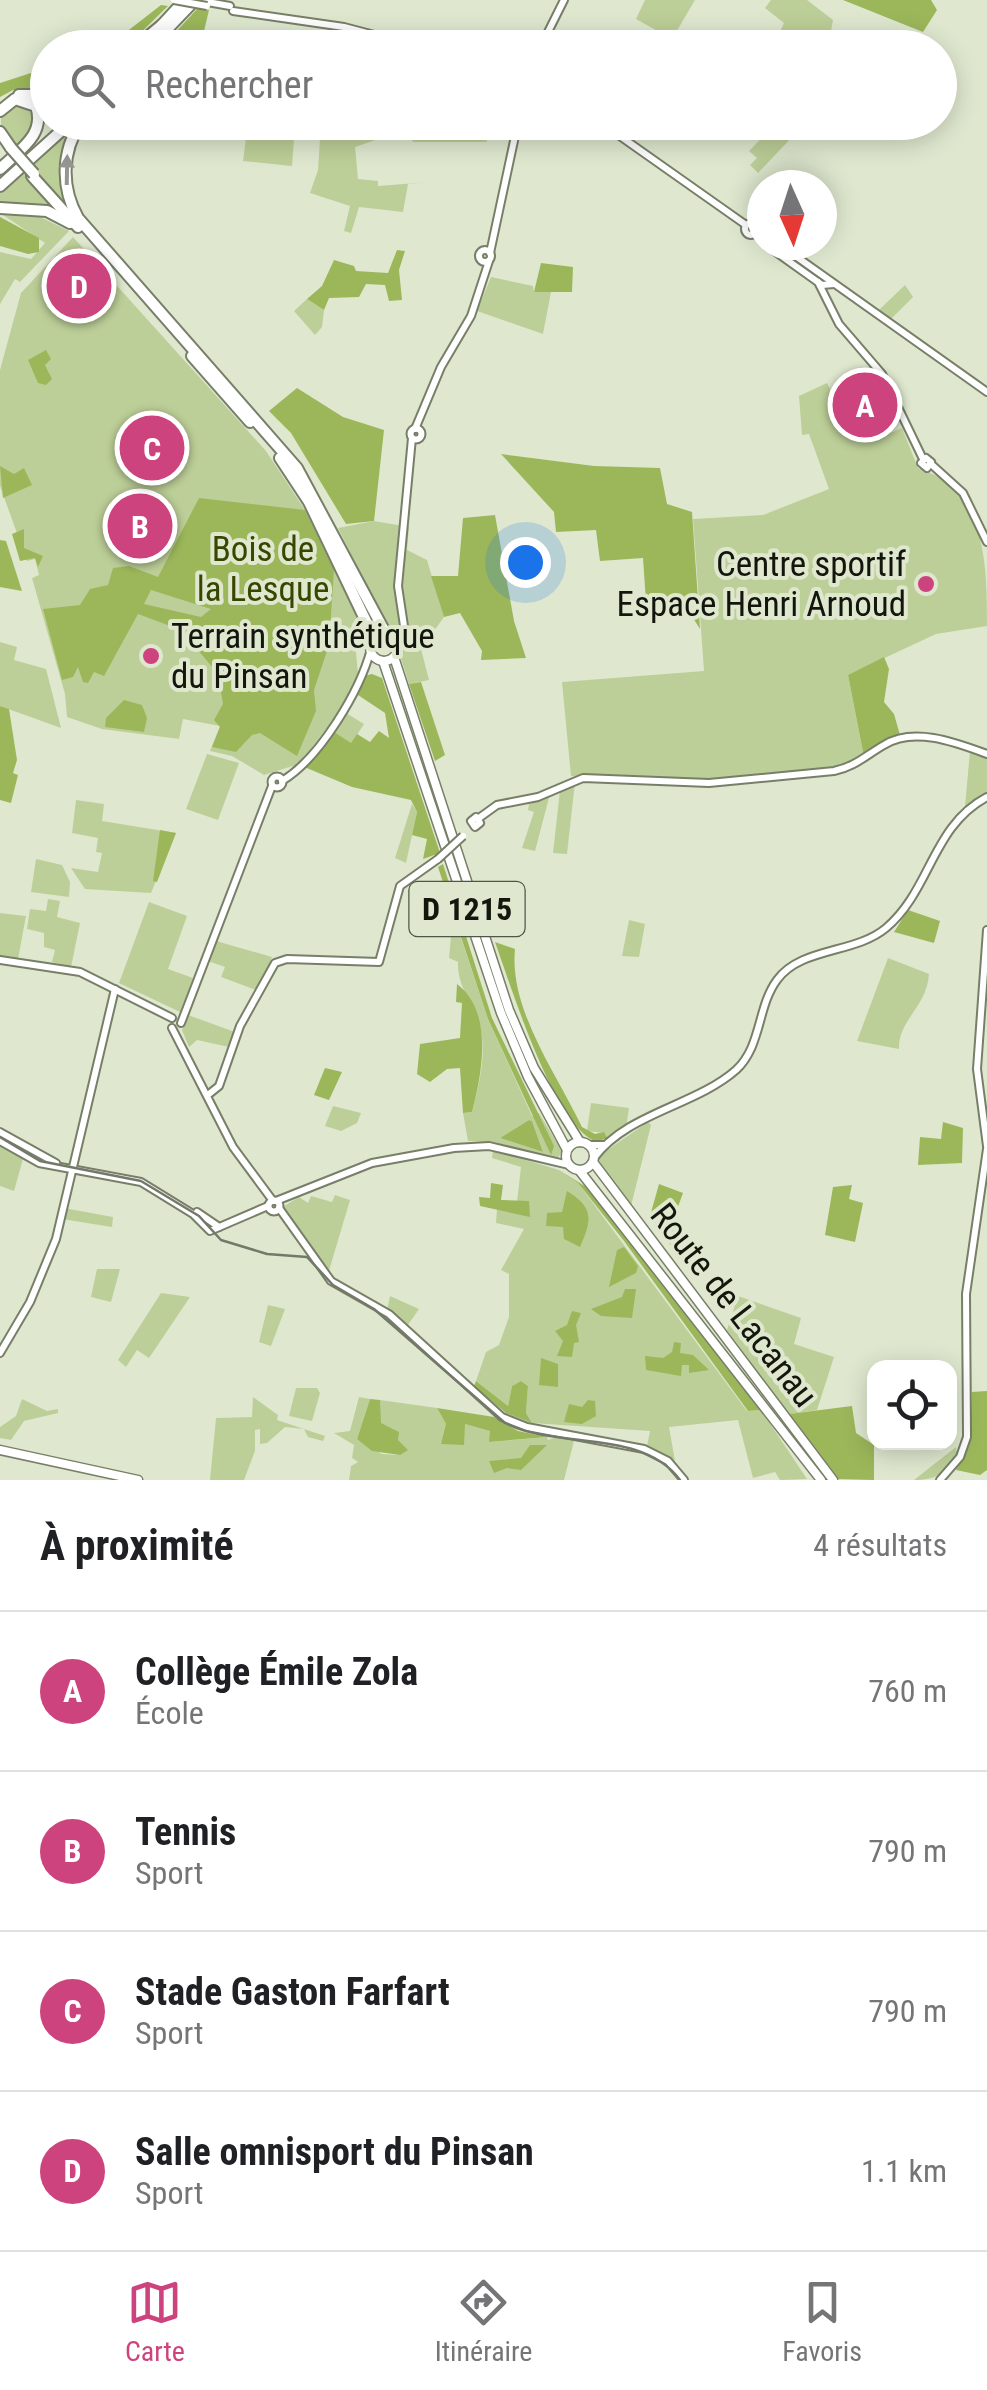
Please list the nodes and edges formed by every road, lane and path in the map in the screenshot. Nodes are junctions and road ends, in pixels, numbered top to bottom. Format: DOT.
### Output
graph roads {
  1 [pos="174,0"];
  2 [pos="185,0"];
  3 [pos="196,0"];
  4 [pos="564,0"];
  5 [pos="208,4"];
  6 [pos="157,30"];
  7 [pos="167,30"];
  8 [pos="342,30"];
  9 [pos="549,30"];
  10 [pos="30,95"];
  11 [pos="30,102"];
  12 [pos="0,107"];
  13 [pos="0,132"];
  14 [pos="0,140"];
  15 [pos="30,140"];
  16 [pos="41,140"];
  17 [pos="51,140"];
  18 [pos="71,140"];
  19 [pos="514,140"];
  20 [pos="626,140"];
  21 [pos="10,149"];
  22 [pos="0,169"];
  23 [pos="0,177"];
  24 [pos="0,186"];
  25 [pos="0,208"];
  26 [pos="79,226"];
  27 [pos="747,232"];
  28 [pos="102,252"];
  29 [pos="789,260"];
  30 [pos="798,260"];
  31 [pos="822,281"];
  32 [pos="987,392"];
  33 [pos="987,542"];
  34 [pos="403,630"];
  35 [pos="388,634"];
  36 [pos="372,644"];
  37 [pos="398,646"];
  38 [pos="394,657"];
  39 [pos="380,660"];
  40 [pos="366,663"];
  41 [pos="987,754"];
  42 [pos="987,797"];
  43 [pos="987,930"];
  44 [pos="0,960"];
  45 [pos="115,990"];
  46 [pos="177,1023"];
  47 [pos="209,1094"];
  48 [pos="0,1132"];
  49 [pos="0,1141"];
  50 [pos="584,1144"];
  51 [pos="609,1144"];
  52 [pos="987,1147"];
  53 [pos="565,1158"];
  54 [pos="593,1160"];
  55 [pos="72,1167"];
  56 [pos="579,1170"];
  57 [pos="984,1185"];
  58 [pos="274,1206"];
  59 [pos="225,1226"];
  60 [pos="0,1352"];
  61 [pos="0,1450"];
  62 [pos="138,1480"];
  63 [pos="684,1480"];
  64 [pos="820,1480"];
  65 [pos="833,1480"];
  66 [pos="940,1480"];
  1 -- 5 [label="street, bridge"];
  2 -- 6 [label="highway"];
  3 -- 5 [label="street, bridge"];
  3 -- 7 [label="highway"];
  4 -- 9 [label="street"];
  5 -- 8 [label="street"];
  10 -- 12 [label="highway"];
  11 -- 12 [label="highway"];
  13 -- 21 [label="highway"];
  14 -- 21 [label="highway"];
  15 -- 22 [label="highway"];
  16 -- 23 [label="highway"];
  17 -- 24 [label="highway"];
  26 -- 18 [label="highway, one-way"];
  19 -- 34 [label="street"];
  20 -- 27 [label="street"];
  21 -- 26 [label="highway, bridge"];
  25 -- 26 [label="highway"];
  26 -- 28 [label="highway"];
  28 -- 35 [label="highway"];
  28 -- 36 [label="highway"];
  29 -- 31 [label="street"];
  30 -- 31 [label="street"];
  31 -- 32 [label="street"];
  31 -- 33 [label="street"];
  34 -- 35 [label="street"];
  34 -- 37 [label="street"];
  35 -- 36 [label="main road"];
  35 -- 37 [label="main road"];
  36 -- 39 [label="main road"];
  36 -- 40 [label="street"];
  37 -- 38 [label="main road"];
  38 -- 39 [label="main road"];
  38 -- 50 [label="main road, D 1215"];
  39 -- 40 [label="street"];
  39 -- 53 [label="main road, D 1215"];
  40 -- 46 [label="street"];
  41 -- 47 [label="street, bridge"];
  42 -- 51 [label="street"];
  43 -- 52 [label="street"];
  44 -- 45 [label="street"];
  45 -- 46 [label="street"];
  45 -- 55 [label="street"];
  46 -- 47 [label="street"];
  47 -- 58 [label="street"];
  48 -- 55 [label="street"];
  49 -- 55 [label="street"];
  50 -- 51 [label="street"];
  50 -- 53 [label="main road"];
  50 -- 54 [label="main road, Route de Lacanau"];
  51 -- 54 [label="street"];
  52 -- 57 [label="street"];
  53 -- 56 [label="main road"];
  53 -- 58 [label="street"];
  54 -- 56 [label="main road"];
  54 -- 65 [label="main road, Route de Lacanau"];
  55 -- 59 [label="street"];
  55 -- 59 [label="street"];
  55 -- 60 [label="street"];
  56 -- 64 [label="main road, Route de Lacanau"];
  57 -- 66 [label="street"];
  58 -- 59 [label="street"];
  58 -- 63 [label="street"];
  61 -- 62 [label="main road"];
}
